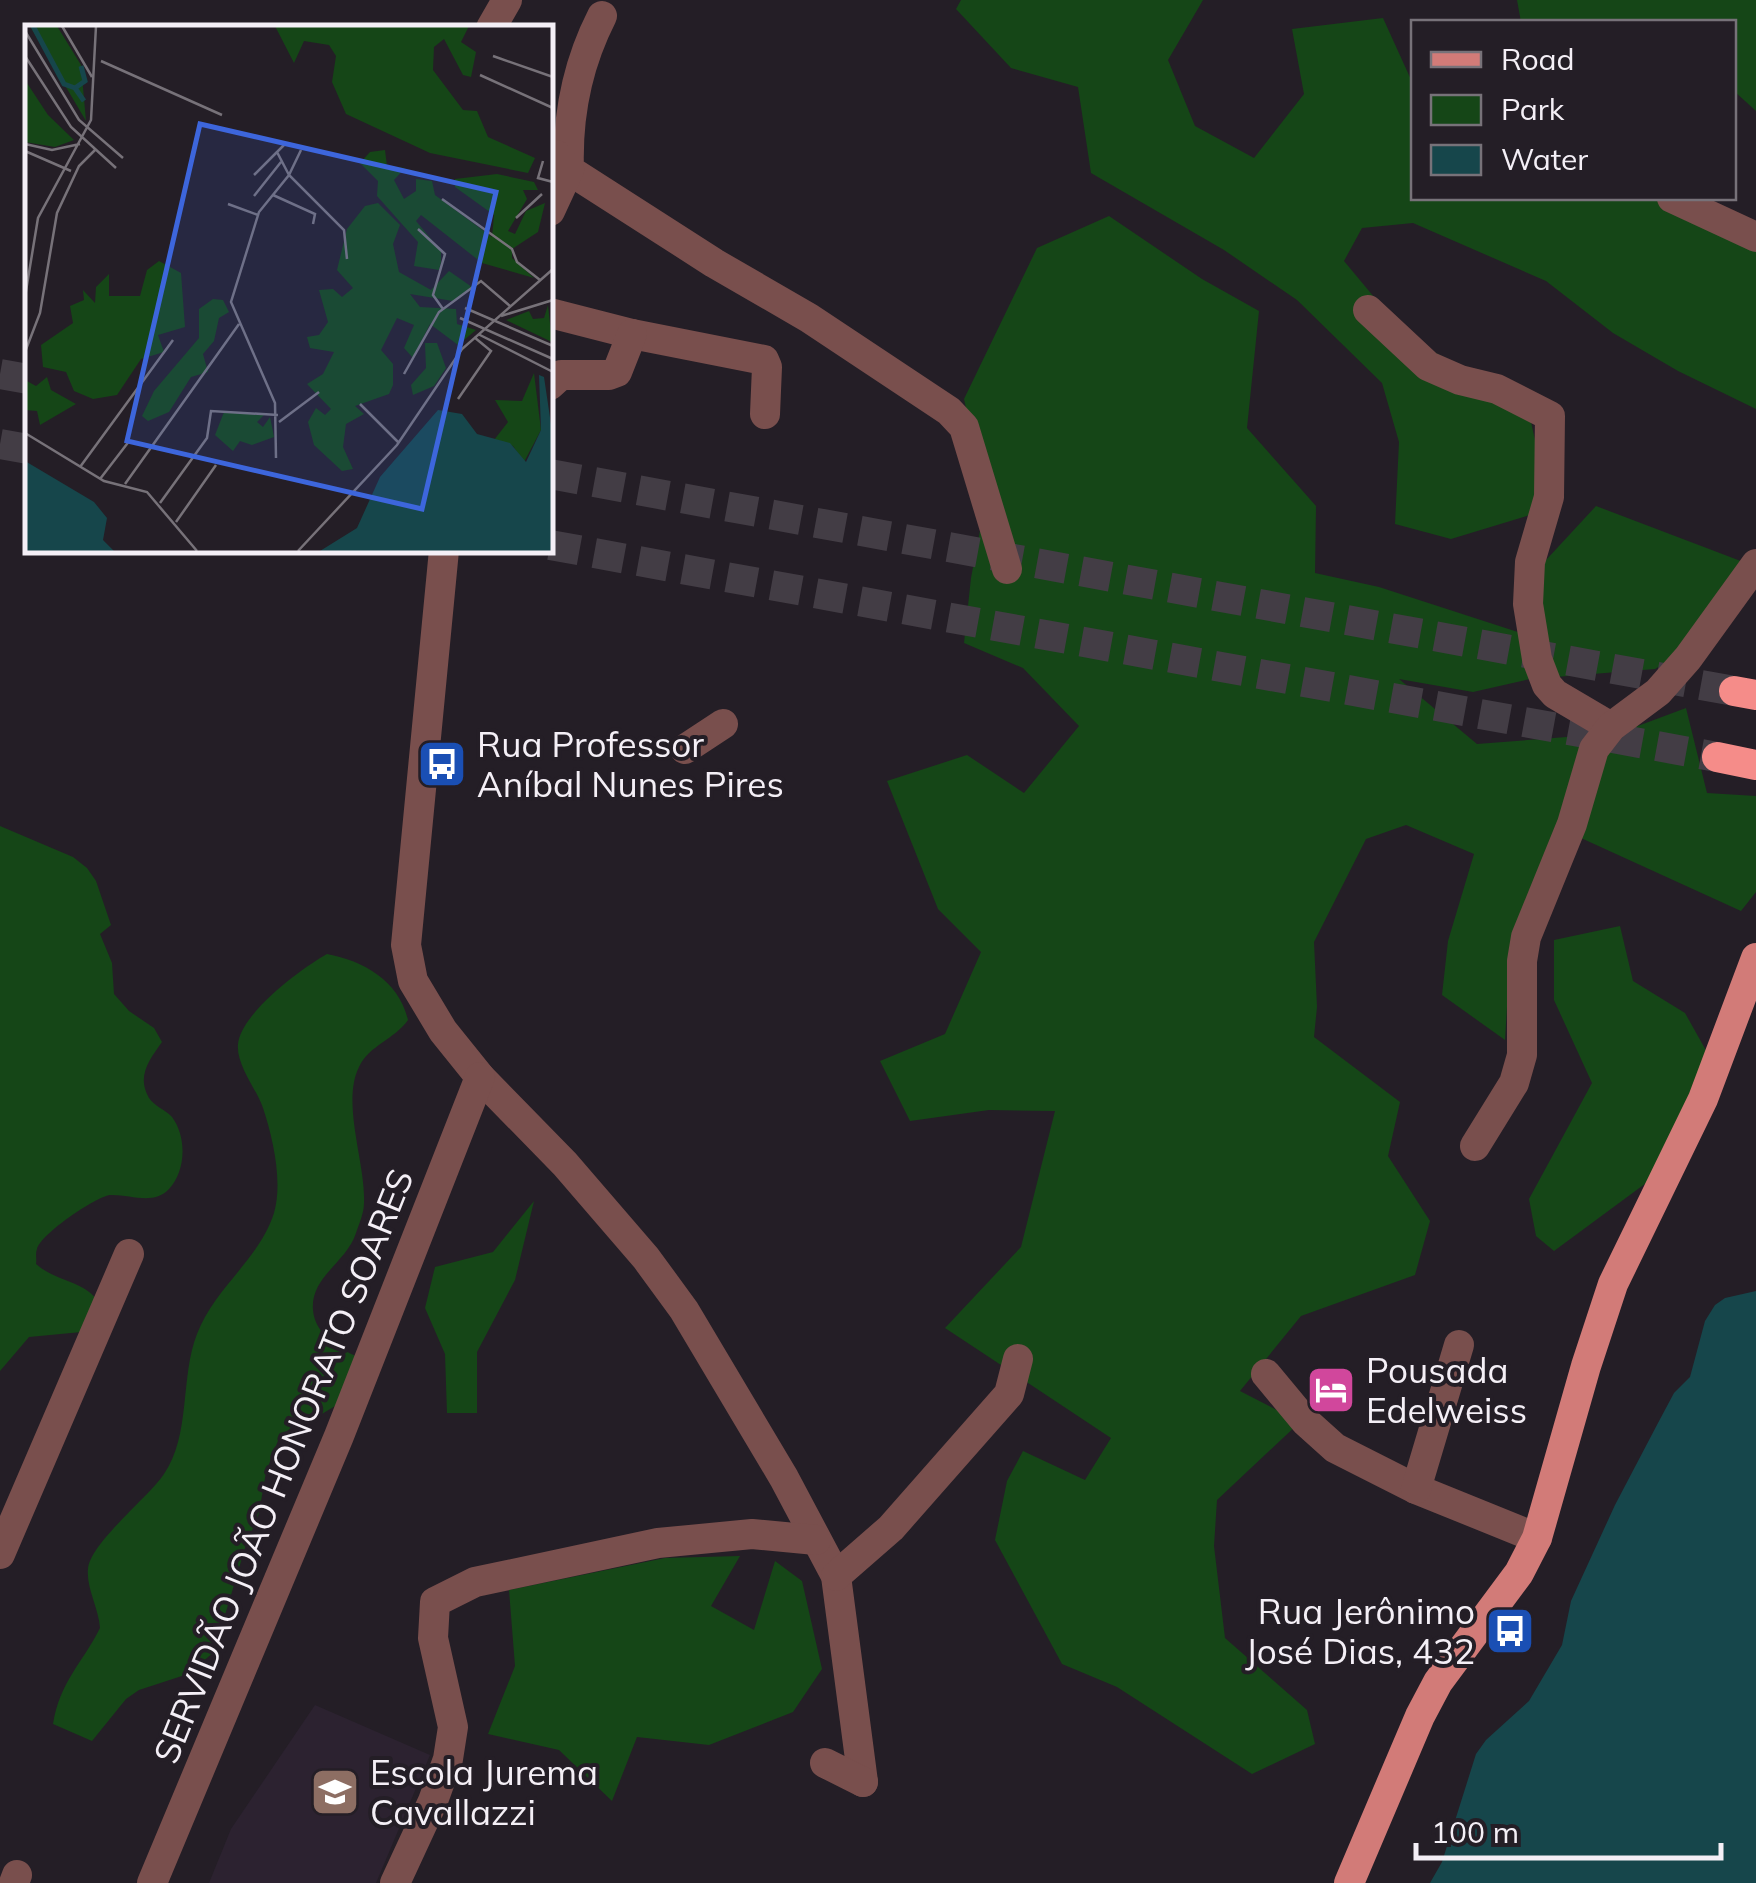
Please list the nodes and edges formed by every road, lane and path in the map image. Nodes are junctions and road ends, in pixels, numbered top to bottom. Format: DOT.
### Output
graph roads {
  1 [pos="507,0"];
  2 [pos="602,16"];
  3 [pos="492,25"];
  4 [pos="560,160"];
  5 [pos="1676,200"];
  6 [pos="552,202"];
  7 [pos="1756,237"];
  8 [pos="1368,310"];
  9 [pos="552,314"];
  10 [pos="632,334"];
  11 [pos="552,383"];
  12 [pos="765,414"];
  13 [pos="444,552"];
  14 [pos="1756,564"];
  15 [pos="1008,569"];
  16 [pos="723,724"];
  17 [pos="1611,727"];
  18 [pos="685,750"];
  19 [pos="1717,758"];
  20 [pos="1756,765"];
  21 [pos="1756,958"];
  22 [pos="480,1077"];
  23 [pos="1475,1146"];
  24 [pos="129,1254"];
  25 [pos="1459,1345"];
  26 [pos="1018,1359"];
  27 [pos="1266,1374"];
  28 [pos="1416,1489"];
  29 [pos="794,1498"];
  30 [pos="752,1534"];
  31 [pos="1537,1538"];
  32 [pos="816,1540"];
  33 [pos="0,1554"];
  34 [pos="836,1576"];
  35 [pos="825,1763"];
  36 [pos="152,1883"];
  37 [pos="395,1883"];
  38 [pos="1349,1883"];
  1 -- 3 [label="street"];
  2 -- 4 [label="street"];
  4 -- 6 [label="street"];
  4 -- 15 [label="street"];
  5 -- 7 [label="street"];
  8 -- 17 [label="street"];
  9 -- 10 [label="street"];
  10 -- 11 [label="street"];
  10 -- 12 [label="street"];
  13 -- 22 [label="street"];
  14 -- 17 [label="street"];
  16 -- 18 [label="street"];
  17 -- 23 [label="street"];
  19 -- 20 [label="highway"];
  21 -- 31 [label="main road"];
  22 -- 29 [label="street"];
  22 -- 36 [label="street, SERVIDÃO JOÃO HONORATO SOARES"];
  24 -- 33 [label="street"];
  25 -- 28 [label="street"];
  26 -- 34 [label="street"];
  27 -- 28 [label="street"];
  28 -- 31 [label="street"];
  29 -- 30 [label="street"];
  29 -- 32 [label="street"];
  30 -- 32 [label="street"];
  30 -- 37 [label="street"];
  31 -- 38 [label="main road"];
  32 -- 34 [label="street"];
  34 -- 35 [label="street"];
}
